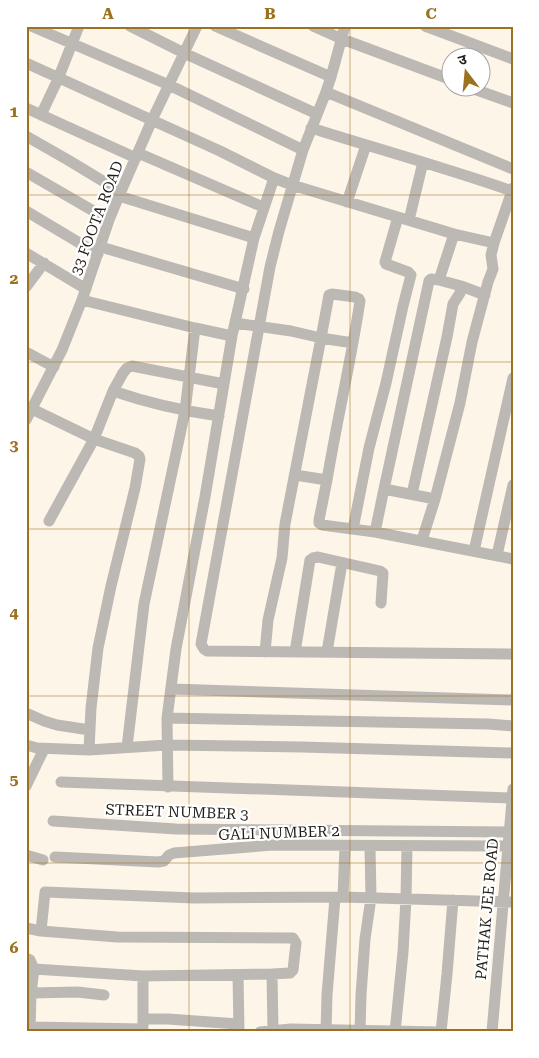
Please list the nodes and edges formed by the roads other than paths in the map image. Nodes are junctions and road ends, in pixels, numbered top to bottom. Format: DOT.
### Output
graph roads {
  1 [pos="30,26"];
  2 [pos="79,26"];
  3 [pos="130,26"];
  4 [pos="197,26"];
  5 [pos="215,26"];
  6 [pos="313,26"];
  7 [pos="345,26"];
  8 [pos="425,26"];
  9 [pos="342,39"];
  10 [pos="72,44"];
  11 [pos="184,53"];
  12 [pos="513,59"];
  13 [pos="26,64"];
  14 [pos="442,76"];
  15 [pos="331,77"];
  16 [pos="58,79"];
  17 [pos="169,85"];
  18 [pos="326,92"];
  19 [pos="492,96"];
  20 [pos="513,103"];
  21 [pos="26,108"];
  22 [pos="317,114"];
  23 [pos="41,115"];
  24 [pos="152,120"];
  25 [pos="311,128"];
  26 [pos="26,136"];
  27 [pos="366,146"];
  28 [pos="303,150"];
  29 [pos="137,156"];
  30 [pos="423,162"];
  31 [pos="513,169"];
  32 [pos="26,172"];
  33 [pos="274,178"];
  34 [pos="292,185"];
  35 [pos="512,189"];
  36 [pos="120,194"];
  37 [pos="348,202"];
  38 [pos="263,207"];
  39 [pos="26,211"];
  40 [pos="404,218"];
  41 [pos="109,220"];
  42 [pos="454,234"];
  43 [pos="254,238"];
  44 [pos="494,243"];
  45 [pos="100,251"];
  46 [pos="26,253"];
  47 [pos="44,263"];
  48 [pos="439,280"];
  49 [pos="461,286"];
  50 [pos="26,287"];
  51 [pos="86,289"];
  52 [pos="244,289"];
  53 [pos="484,295"];
  54 [pos="82,300"];
  55 [pos="235,323"];
  56 [pos="260,326"];
  57 [pos="195,328"];
  58 [pos="232,336"];
  59 [pos="321,338"];
  60 [pos="353,343"];
  61 [pos="26,352"];
  62 [pos="54,367"];
  63 [pos="188,377"];
  64 [pos="513,378"];
  65 [pos="224,384"];
  66 [pos="113,391"];
  67 [pos="32,409"];
  68 [pos="185,411"];
  69 [pos="219,416"];
  70 [pos="26,420"];
  71 [pos="94,439"];
  72 [pos="295,474"];
  73 [pos="326,480"];
  74 [pos="513,485"];
  75 [pos="384,489"];
  76 [pos="412,494"];
  77 [pos="435,499"];
  78 [pos="49,521"];
  79 [pos="353,530"];
  80 [pos="375,532"];
  81 [pos="422,540"];
  82 [pos="474,551"];
  83 [pos="497,555"];
  84 [pos="513,559"];
  85 [pos="342,563"];
  86 [pos="380,603"];
  87 [pos="265,652"];
  88 [pos="295,652"];
  89 [pos="327,652"];
  90 [pos="513,654"];
  91 [pos="171,689"];
  92 [pos="513,700"];
  93 [pos="26,713"];
  94 [pos="167,718"];
  95 [pos="513,726"];
  96 [pos="90,730"];
  97 [pos="26,745"];
  98 [pos="167,745"];
  99 [pos="127,747"];
  100 [pos="44,749"];
  101 [pos="89,750"];
  102 [pos="513,753"];
  103 [pos="61,782"];
  104 [pos="26,786"];
  105 [pos="168,787"];
  106 [pos="513,789"];
  107 [pos="512,798"];
  108 [pos="53,821"];
  109 [pos="509,832"];
  110 [pos="345,846"];
  111 [pos="370,846"];
  112 [pos="407,846"];
  113 [pos="508,846"];
  114 [pos="26,855"];
  115 [pos="55,857"];
  116 [pos="43,860"];
  117 [pos="339,898"];
  118 [pos="371,898"];
  119 [pos="406,899"];
  120 [pos="453,900"];
  121 [pos="508,902"];
  122 [pos="26,928"];
  123 [pos="41,931"];
  124 [pos="26,958"];
  125 [pos="34,969"];
  126 [pos="272,974"];
  127 [pos="238,975"];
  128 [pos="143,976"];
  129 [pos="31,993"];
  130 [pos="104,995"];
  131 [pos="143,1026"];
  132 [pos="239,1028"];
  133 [pos="30,1029"];
  134 [pos="326,1030"];
  135 [pos="275,1031"];
  136 [pos="360,1031"];
  137 [pos="395,1031"];
  138 [pos="260,1032"];
  139 [pos="441,1032"];
  140 [pos="492,1032"];
  1 -- 10 [label="street"];
  2 -- 10 [label="street"];
  3 -- 11 [label="street"];
  4 -- 11 [label="street, 33 FOOTA ROAD"];
  5 -- 15 [label="street"];
  6 -- 9 [label="street"];
  7 -- 9 [label="street"];
  8 -- 12 [label="street"];
  9 -- 14 [label="street"];
  9 -- 15 [label="street"];
  10 -- 16 [label="street"];
  10 -- 17 [label="street"];
  11 -- 17 [label="street, 33 FOOTA ROAD"];
  11 -- 22 [label="street"];
  13 -- 16 [label="street"];
  15 -- 18 [label="street"];
  16 -- 23 [label="street"];
  16 -- 24 [label="street"];
  17 -- 24 [label="street, 33 FOOTA ROAD"];
  17 -- 28 [label="street"];
  18 -- 22 [label="street"];
  18 -- 31 [label="street"];
  19 -- 20 [label="street"];
  21 -- 23 [label="street"];
  22 -- 25 [label="street"];
  23 -- 29 [label="street"];
  24 -- 29 [label="street, 33 FOOTA ROAD"];
  24 -- 33 [label="street"];
  25 -- 27 [label="street"];
  25 -- 28 [label="street"];
  26 -- 36 [label="street"];
  27 -- 30 [label="street"];
  27 -- 37 [label="street"];
  28 -- 34 [label="street"];
  29 -- 36 [label="street, 33 FOOTA ROAD"];
  29 -- 38 [label="street"];
  30 -- 35 [label="street"];
  30 -- 40 [label="street"];
  32 -- 41 [label="street"];
  33 -- 34 [label="street"];
  33 -- 38 [label="street"];
  34 -- 37 [label="street"];
  34 -- 56 [label="street"];
  35 -- 44 [label="street"];
  36 -- 41 [label="street, 33 FOOTA ROAD"];
  36 -- 43 [label="street"];
  37 -- 40 [label="street"];
  38 -- 43 [label="street"];
  39 -- 45 [label="street"];
  40 -- 42 [label="street"];
  40 -- 79 [label="street"];
  41 -- 45 [label="street, 33 FOOTA ROAD"];
  42 -- 44 [label="street"];
  42 -- 48 [label="street"];
  43 -- 52 [label="street"];
  44 -- 53 [label="street"];
  45 -- 51 [label="street, 33 FOOTA ROAD"];
  45 -- 52 [label="street"];
  46 -- 47 [label="street"];
  47 -- 50 [label="street"];
  47 -- 51 [label="street"];
  48 -- 49 [label="street"];
  48 -- 75 [label="street"];
  49 -- 53 [label="street"];
  49 -- 76 [label="street"];
  51 -- 54 [label="street, 33 FOOTA ROAD"];
  52 -- 55 [label="street"];
  53 -- 77 [label="street"];
  54 -- 57 [label="street"];
  54 -- 62 [label="street, 33 FOOTA ROAD"];
  55 -- 56 [label="street"];
  55 -- 58 [label="street"];
  56 -- 59 [label="street"];
  56 -- 87 [label="street"];
  57 -- 58 [label="street"];
  57 -- 63 [label="street"];
  58 -- 65 [label="street"];
  59 -- 60 [label="street"];
  59 -- 60 [label="street"];
  59 -- 72 [label="street"];
  60 -- 73 [label="street"];
  61 -- 62 [label="street"];
  62 -- 67 [label="street, 33 FOOTA ROAD"];
  63 -- 65 [label="street"];
  63 -- 66 [label="street"];
  63 -- 68 [label="street"];
  64 -- 82 [label="street"];
  65 -- 69 [label="street"];
  66 -- 68 [label="street"];
  66 -- 71 [label="street"];
  67 -- 70 [label="street, 33 FOOTA ROAD"];
  67 -- 71 [label="street"];
  68 -- 69 [label="street"];
  68 -- 99 [label="street"];
  69 -- 91 [label="street"];
  71 -- 78 [label="street"];
  71 -- 96 [label="street"];
  72 -- 73 [label="street"];
  72 -- 87 [label="street"];
  73 -- 79 [label="street"];
  74 -- 83 [label="street"];
  75 -- 76 [label="street"];
  75 -- 80 [label="street"];
  76 -- 77 [label="street"];
  77 -- 81 [label="street"];
  79 -- 80 [label="street"];
  80 -- 81 [label="street"];
  81 -- 82 [label="street"];
  82 -- 83 [label="street"];
  83 -- 84 [label="street"];
  85 -- 86 [label="street"];
  85 -- 88 [label="street"];
  85 -- 89 [label="street"];
  87 -- 88 [label="street"];
  88 -- 89 [label="street"];
  89 -- 90 [label="street"];
  91 -- 92 [label="street"];
  91 -- 94 [label="street"];
  93 -- 96 [label="street"];
  94 -- 95 [label="street"];
  94 -- 98 [label="street"];
  96 -- 101 [label="street"];
  97 -- 100 [label="street"];
  98 -- 99 [label="street"];
  98 -- 102 [label="street"];
  98 -- 105 [label="street"];
  99 -- 101 [label="street"];
  100 -- 101 [label="street"];
  100 -- 104 [label="street"];
  103 -- 105 [label="street"];
  105 -- 107 [label="street"];
  106 -- 107 [label="street, PATHAK JEE ROAD"];
  107 -- 109 [label="street, PATHAK JEE ROAD"];
  108 -- 109 [label="street, STREET NUMBER 3"];
  109 -- 113 [label="street, PATHAK JEE ROAD"];
  110 -- 111 [label="street, GALI NUMBER 2"];
  110 -- 115 [label="street, GALI NUMBER 2"];
  110 -- 117 [label="street"];
  111 -- 112 [label="street, GALI NUMBER 2"];
  111 -- 118 [label="street"];
  112 -- 113 [label="street, GALI NUMBER 2"];
  112 -- 119 [label="street"];
  113 -- 121 [label="street, PATHAK JEE ROAD"];
  114 -- 116 [label="street"];
  117 -- 118 [label="street"];
  117 -- 123 [label="street"];
  117 -- 134 [label="street"];
  118 -- 119 [label="street"];
  118 -- 136 [label="street"];
  119 -- 120 [label="street"];
  119 -- 137 [label="street"];
  120 -- 121 [label="street"];
  120 -- 139 [label="street"];
  121 -- 140 [label="street, PATHAK JEE ROAD"];
  122 -- 123 [label="street"];
  123 -- 126 [label="street"];
  124 -- 125 [label="street"];
  125 -- 128 [label="street"];
  125 -- 129 [label="street"];
  126 -- 127 [label="street"];
  126 -- 135 [label="street"];
  127 -- 128 [label="street"];
  127 -- 132 [label="street"];
  128 -- 131 [label="street"];
  129 -- 130 [label="street"];
  129 -- 133 [label="street"];
  131 -- 132 [label="street"];
  131 -- 133 [label="street"];
  134 -- 135 [label="street"];
  134 -- 136 [label="street"];
  135 -- 138 [label="street"];
  136 -- 137 [label="street"];
  137 -- 139 [label="street"];
}
